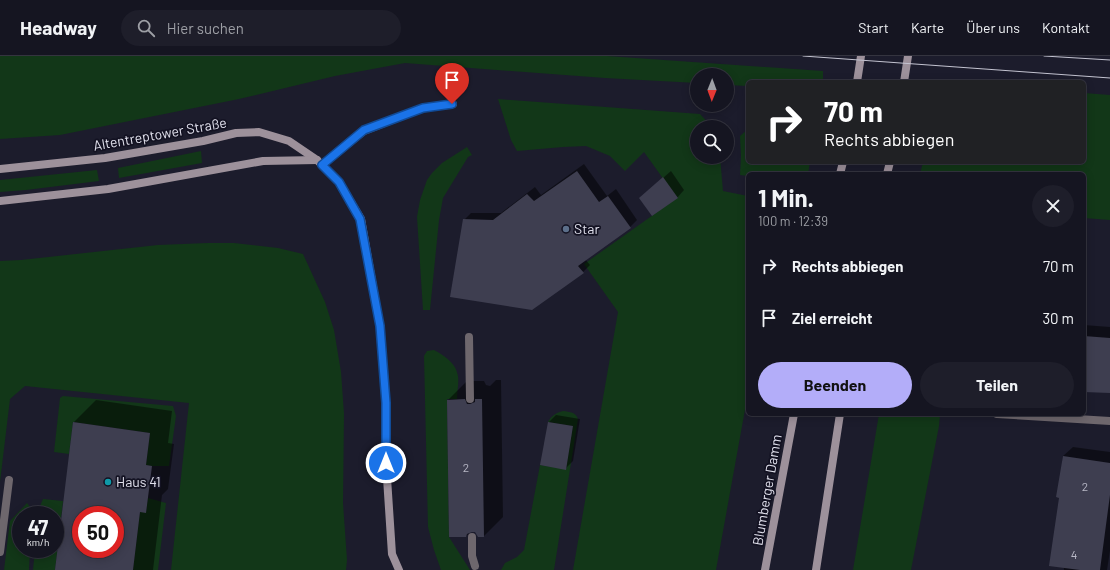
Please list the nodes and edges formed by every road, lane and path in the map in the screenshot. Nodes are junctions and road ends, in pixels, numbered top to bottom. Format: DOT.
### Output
graph roads {
  1 [pos="861,56"];
  2 [pos="908,56"];
  3 [pos="857,80"];
  4 [pos="904,80"];
  5 [pos="452,104"];
  6 [pos="320,163"];
  7 [pos="0,170"];
  8 [pos="0,201"];
  9 [pos="469,337"];
  10 [pos="470,399"];
  11 [pos="794,416"];
  12 [pos="840,416"];
  13 [pos="1029,416"];
  14 [pos="1110,421"];
  15 [pos="9,480"];
  16 [pos="472,537"];
  17 [pos="0,552"];
  18 [pos="475,566"];
  19 [pos="399,570"];
  20 [pos="766,570"];
  21 [pos="816,570"];
  1 -- 3 [label="main road"];
  2 -- 4 [label="main road"];
  5 -- 6 [label="lane"];
  6 -- 7 [label="main road, Altentreptower Straße"];
  6 -- 8 [label="main road"];
  6 -- 19 [label="main road, Altentreptower Straße"];
  9 -- 10 [label="lane"];
  11 -- 20 [label="main road, Blumberger Damm"];
  12 -- 21 [label="main road"];
  13 -- 14 [label="lane"];
  15 -- 17 [label="lane"];
  16 -- 18 [label="lane"];
}
